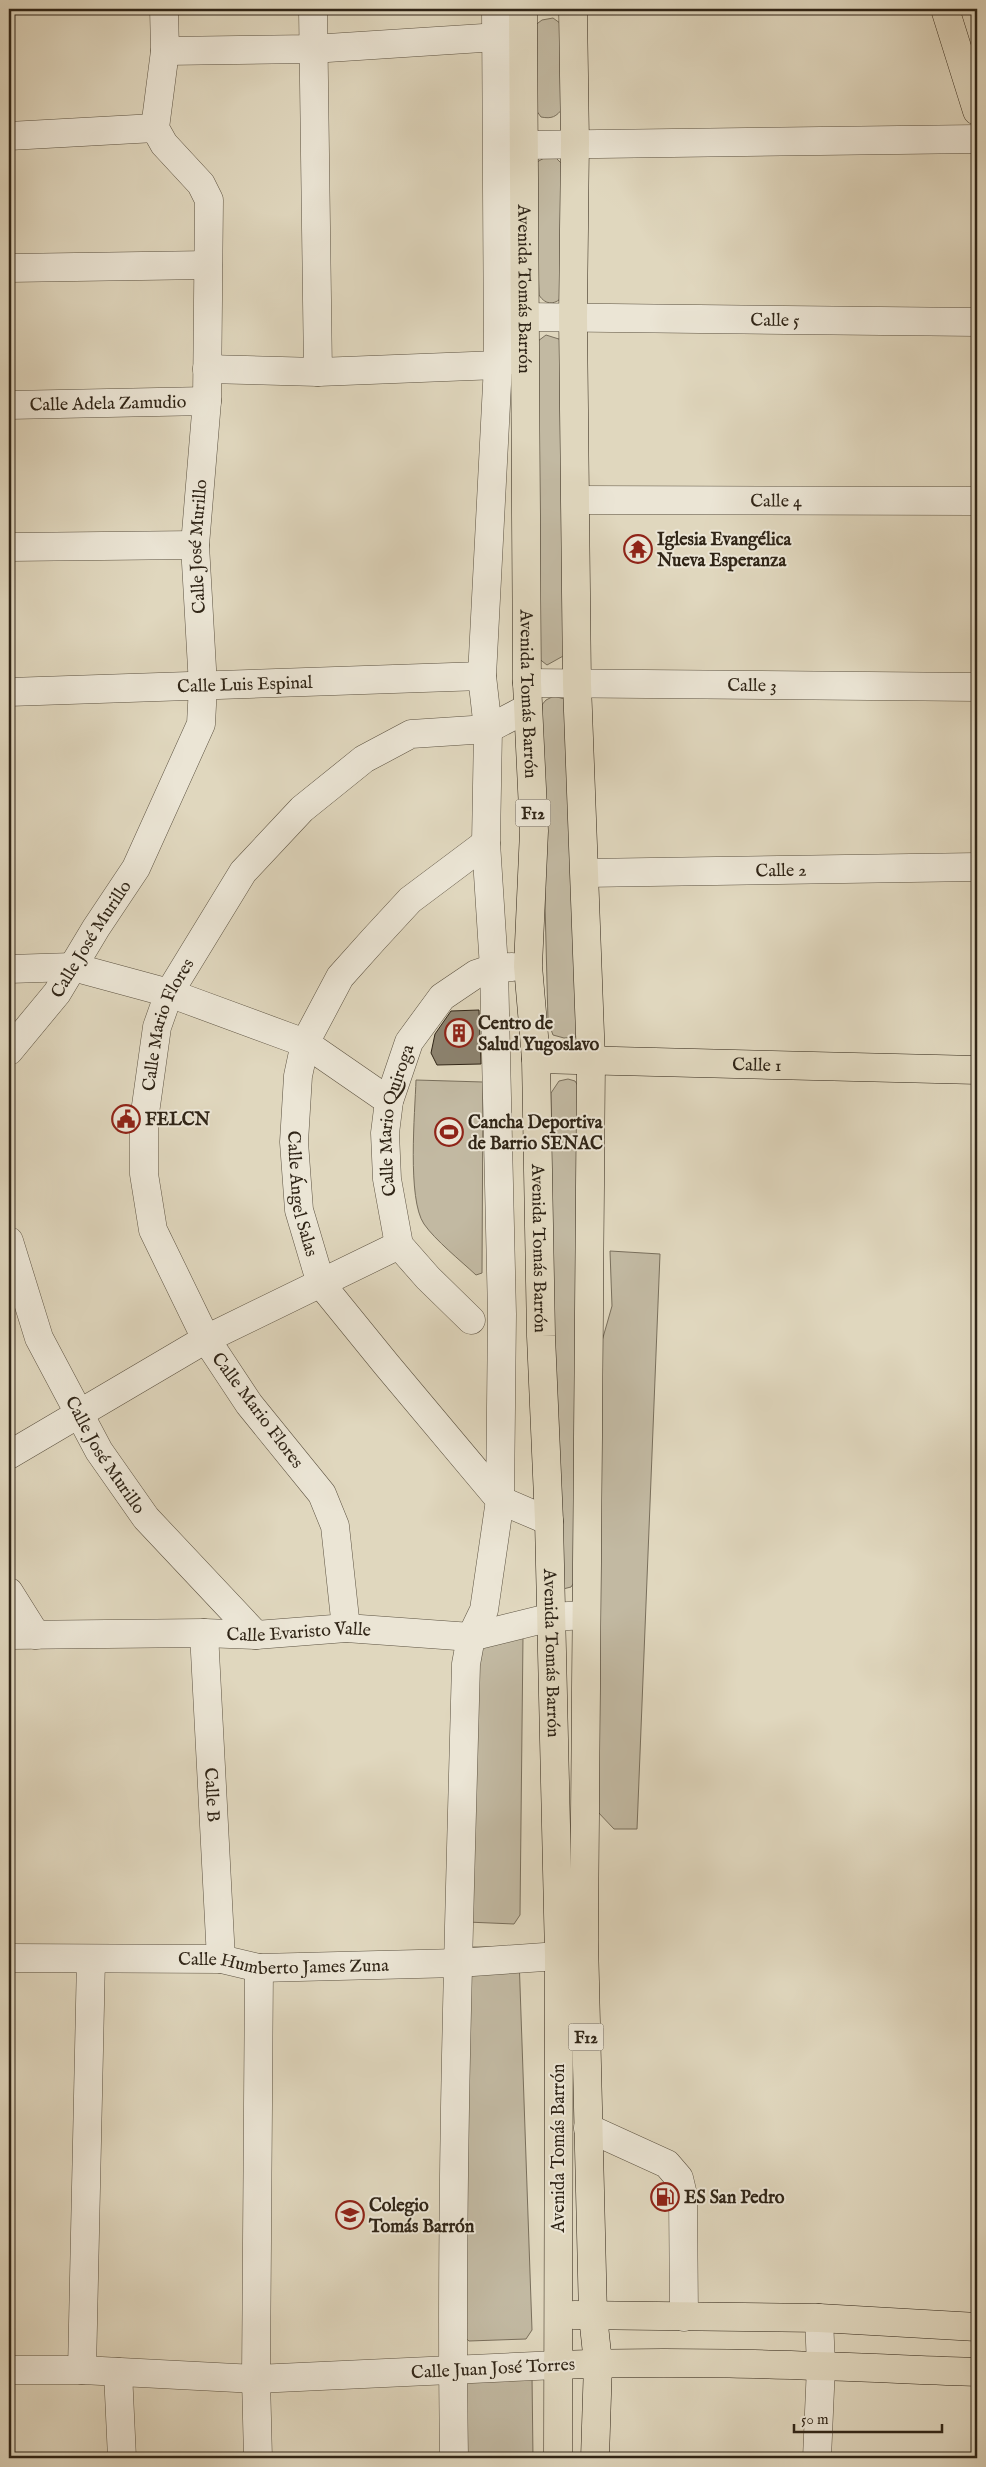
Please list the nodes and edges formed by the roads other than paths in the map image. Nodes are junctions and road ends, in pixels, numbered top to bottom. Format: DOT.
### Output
graph roads {
  1 [pos="164,9"];
  2 [pos="313,9"];
  3 [pos="496,9"];
  4 [pos="523,9"];
  5 [pos="573,9"];
  6 [pos="945,9"];
  7 [pos="509,37"];
  8 [pos="312,49"];
  9 [pos="164,51"];
  10 [pos="977,111"];
  11 [pos="155,128"];
  12 [pos="9,136"];
  13 [pos="977,139"];
  14 [pos="576,142"];
  15 [pos="525,144"];
  16 [pos="208,265"];
  17 [pos="9,268"];
  18 [pos="524,317"];
  19 [pos="573,317"];
  20 [pos="977,322"];
  21 [pos="524,351"];
  22 [pos="498,366"];
  23 [pos="207,368"];
  24 [pos="318,372"];
  25 [pos="207,401"];
  26 [pos="9,405"];
  27 [pos="576,500"];
  28 [pos="977,501"];
  29 [pos="195,545"];
  30 [pos="9,548"];
  31 [pos="482,676"];
  32 [pos="577,684"];
  33 [pos="203,686"];
  34 [pos="977,687"];
  35 [pos="9,692"];
  36 [pos="528,695"];
  37 [pos="488,729"];
  38 [pos="486,844"];
  39 [pos="977,868"];
  40 [pos="584,873"];
  41 [pos="528,966"];
  42 [pos="73,967"];
  43 [pos="9,968"];
  44 [pos="494,968"];
  45 [pos="169,993"];
  46 [pos="305,1043"];
  47 [pos="9,1051"];
  48 [pos="536,1059"];
  49 [pos="591,1061"];
  50 [pos="977,1070"];
  51 [pos="389,1102"];
  52 [pos="9,1240"];
  53 [pos="399,1245"];
  54 [pos="322,1284"];
  55 [pos="471,1320"];
  56 [pos="206,1339"];
  57 [pos="79,1414"];
  58 [pos="9,1455"];
  59 [pos="500,1500"];
  60 [pos="549,1520"];
  61 [pos="9,1592"];
  62 [pos="585,1615"];
  63 [pos="552,1617"];
  64 [pos="346,1628"];
  65 [pos="204,1633"];
  66 [pos="9,1635"];
  67 [pos="36,1635"];
  68 [pos="256,1635"];
  69 [pos="471,1637"];
  70 [pos="559,1956"];
  71 [pos="9,1958"];
  72 [pos="91,1959"];
  73 [pos="221,1959"];
  74 [pos="458,1963"];
  75 [pos="259,1968"];
  76 [pos="588,2128"];
  77 [pos="557,2315"];
  78 [pos="593,2316"];
  79 [pos="684,2317"];
  80 [pos="818,2318"];
  81 [pos="977,2327"];
  82 [pos="598,2363"];
  83 [pos="557,2365"];
  84 [pos="820,2366"];
  85 [pos="9,2370"];
  86 [pos="82,2370"];
  87 [pos="453,2370"];
  88 [pos="118,2372"];
  89 [pos="977,2372"];
  90 [pos="256,2379"];
  91 [pos="122,2458"];
  92 [pos="258,2458"];
  93 [pos="454,2458"];
  94 [pos="558,2458"];
  95 [pos="595,2458"];
  96 [pos="817,2458"];
  1 -- 9 [label="street"];
  2 -- 8 [label="street"];
  3 -- 7 [label="street"];
  4 -- 7 [label="main road, Avenida Tomás Barrón / F12"];
  5 -- 14 [label="main road, Avenida Tomás Barrón / F12"];
  6 -- 10 [label="main road"];
  7 -- 8 [label="street"];
  7 -- 15 [label="main road, Avenida Tomás Barrón / F12"];
  7 -- 22 [label="street"];
  8 -- 9 [label="street"];
  8 -- 24 [label="street"];
  9 -- 11 [label="street"];
  11 -- 12 [label="street"];
  11 -- 16 [label="street, Calle José Murillo"];
  13 -- 14 [label="street"];
  14 -- 15 [label="street"];
  14 -- 19 [label="main road, Avenida Tomás Barrón / F12"];
  15 -- 18 [label="main road, Avenida Tomás Barrón / F12"];
  16 -- 17 [label="street"];
  16 -- 23 [label="street, Calle José Murillo"];
  18 -- 19 [label="street, Calle 5"];
  18 -- 21 [label="main road, Avenida Tomás Barrón / F12"];
  19 -- 20 [label="street, Calle 5"];
  19 -- 27 [label="main road, Avenida Tomás Barrón / F12"];
  21 -- 22 [label="street"];
  21 -- 36 [label="main road, Avenida Tomás Barrón / F12"];
  22 -- 24 [label="street"];
  22 -- 31 [label="street"];
  23 -- 24 [label="street"];
  23 -- 25 [label="street, Calle José Murillo"];
  25 -- 26 [label="street, Calle Adela Zamudio"];
  25 -- 29 [label="street, Calle José Murillo"];
  27 -- 28 [label="street, Calle 4"];
  27 -- 32 [label="main road, Avenida Tomás Barrón / F12"];
  29 -- 30 [label="street"];
  29 -- 33 [label="street, Calle José Murillo"];
  31 -- 33 [label="street, Calle Luis Espinal"];
  31 -- 37 [label="street"];
  32 -- 34 [label="street, Calle 3"];
  32 -- 36 [label="street, Calle 3"];
  32 -- 40 [label="main road, Avenida Tomás Barrón / F12"];
  33 -- 35 [label="street, Calle Luis Espinal"];
  33 -- 42 [label="street, Calle José Murillo"];
  36 -- 37 [label="street, Calle Mario Flores"];
  36 -- 41 [label="main road, Avenida Tomás Barrón / F12"];
  37 -- 38 [label="street"];
  37 -- 45 [label="street, Calle Mario Flores"];
  38 -- 44 [label="street"];
  38 -- 46 [label="street, Calle Ángel Salas"];
  39 -- 40 [label="street, Calle 2"];
  40 -- 49 [label="main road, Avenida Tomás Barrón / F12"];
  41 -- 44 [label="street, Calle Mario Quiroga"];
  41 -- 48 [label="main road, Avenida Tomás Barrón / F12"];
  42 -- 43 [label="street"];
  42 -- 45 [label="street"];
  42 -- 47 [label="street, Calle José Murillo"];
  44 -- 51 [label="street, Calle Mario Quiroga"];
  44 -- 59 [label="street"];
  45 -- 46 [label="street"];
  45 -- 56 [label="street, Calle Mario Flores"];
  46 -- 51 [label="street"];
  46 -- 54 [label="street, Calle Ángel Salas"];
  48 -- 49 [label="main road, Calle 1"];
  48 -- 60 [label="main road, Avenida Tomás Barrón / F12"];
  49 -- 50 [label="main road, Calle 1"];
  49 -- 62 [label="main road, Avenida Tomás Barrón / F12"];
  51 -- 53 [label="street, Calle Mario Quiroga"];
  52 -- 57 [label="street, Calle José Murillo"];
  53 -- 54 [label="street"];
  53 -- 55 [label="street"];
  54 -- 56 [label="street"];
  54 -- 59 [label="street, Calle Ángel Salas"];
  56 -- 57 [label="street"];
  56 -- 64 [label="street, Calle Mario Flores"];
  57 -- 58 [label="street"];
  57 -- 68 [label="street, Calle José Murillo"];
  59 -- 60 [label="street, Calle Ángel Salas"];
  59 -- 69 [label="street"];
  60 -- 63 [label="main road, Avenida Tomás Barrón / F12"];
  61 -- 67 [label="street"];
  62 -- 63 [label="street, Calle Evaristo Valle"];
  62 -- 76 [label="main road, Avenida Tomás Barrón / F12"];
  63 -- 69 [label="street, Calle Evaristo Valle"];
  63 -- 70 [label="main road, Avenida Tomás Barrón / F12"];
  64 -- 68 [label="street, Calle Evaristo Valle"];
  64 -- 69 [label="street, Calle Evaristo Valle"];
  65 -- 67 [label="street, Calle Evaristo Valle"];
  65 -- 68 [label="street, Calle Evaristo Valle"];
  65 -- 73 [label="street, Calle B"];
  66 -- 67 [label="street, Calle Evaristo Valle"];
  69 -- 74 [label="street"];
  70 -- 74 [label="street, Calle Humberto James Zuna"];
  70 -- 77 [label="main road, Avenida Tomás Barrón / F12"];
  71 -- 72 [label="street, Calle Humberto James Zuna"];
  72 -- 73 [label="street, Calle Humberto James Zuna"];
  72 -- 86 [label="street"];
  73 -- 75 [label="street, Calle Humberto James Zuna"];
  74 -- 75 [label="street, Calle Humberto James Zuna"];
  74 -- 87 [label="street"];
  75 -- 90 [label="street"];
  76 -- 78 [label="main road, Avenida Tomás Barrón / F12"];
  76 -- 79 [label="street"];
  77 -- 78 [label="main road"];
  77 -- 83 [label="main road, Avenida Tomás Barrón / F12"];
  78 -- 79 [label="main road"];
  78 -- 82 [label="main road, Avenida Tomás Barrón / F12"];
  79 -- 80 [label="main road"];
  80 -- 81 [label="main road"];
  80 -- 84 [label="street"];
  82 -- 83 [label="main road, Calle Juan José Torres"];
  82 -- 84 [label="main road, Calle Juan José Torres"];
  82 -- 95 [label="main road, Avenida Tomás Barrón / F12"];
  83 -- 87 [label="street, Calle Juan José Torres"];
  83 -- 94 [label="main road, Avenida Tomás Barrón / F12"];
  84 -- 89 [label="main road, Calle Juan José Torres"];
  84 -- 96 [label="street"];
  85 -- 86 [label="street, Calle Juan José Torres"];
  86 -- 88 [label="street, Calle Juan José Torres"];
  87 -- 90 [label="street, Calle Juan José Torres"];
  87 -- 93 [label="street"];
  88 -- 90 [label="street, Calle Juan José Torres"];
  88 -- 91 [label="street"];
  90 -- 92 [label="street"];
}
